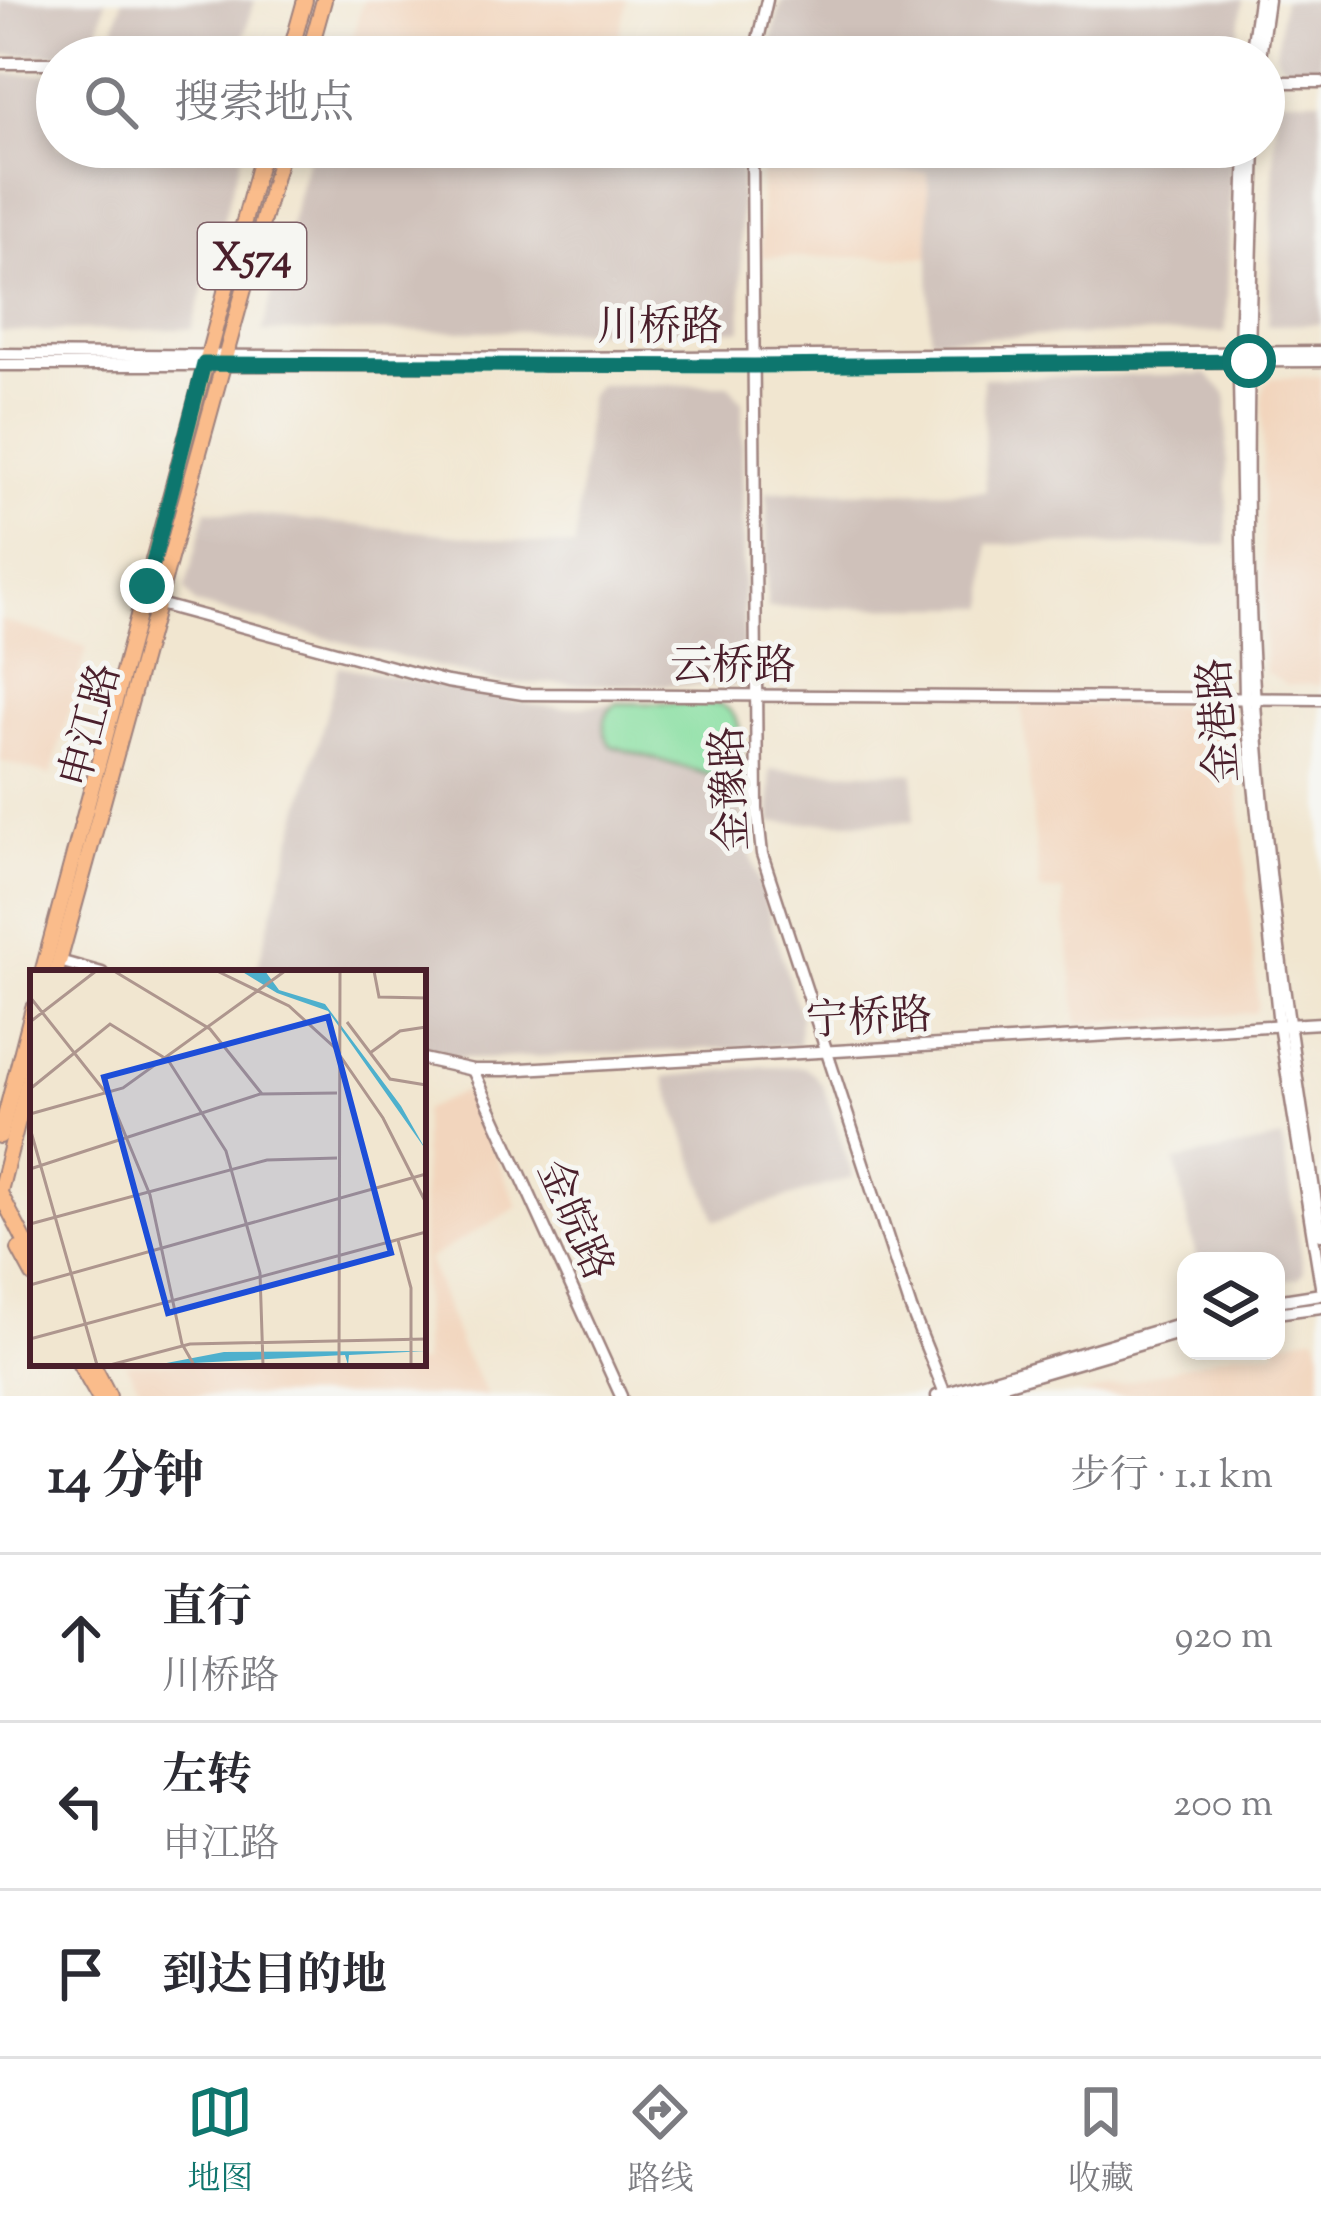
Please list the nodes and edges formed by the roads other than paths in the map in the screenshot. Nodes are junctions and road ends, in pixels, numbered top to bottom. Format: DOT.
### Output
graph roads {
  1 [pos="305,0"];
  2 [pos="324,0"];
  3 [pos="767,0"];
  4 [pos="1259,0"];
  5 [pos="1268,0"];
  6 [pos="295,36"];
  7 [pos="314,36"];
  8 [pos="759,36"];
  9 [pos="1254,36"];
  10 [pos="1263,36"];
  11 [pos="0,63"];
  12 [pos="36,63"];
  13 [pos="1285,82"];
  14 [pos="1321,82"];
  15 [pos="259,168"];
  16 [pos="276,168"];
  17 [pos="752,168"];
  18 [pos="1249,168"];
  19 [pos="0,354"];
  20 [pos="213,356"];
  21 [pos="1244,356"];
  22 [pos="1321,356"];
  23 [pos="753,362"];
  24 [pos="0,365"];
  25 [pos="155,603"];
  26 [pos="756,697"];
  27 [pos="1250,698"];
  28 [pos="1321,699"];
  29 [pos="58,967"];
  30 [pos="43,970"];
  31 [pos="30,1020"];
  32 [pos="1321,1023"];
  33 [pos="1284,1025"];
  34 [pos="826,1052"];
  35 [pos="426,1060"];
  36 [pos="473,1070"];
  37 [pos="30,1074"];
  38 [pos="0,1136"];
  39 [pos="0,1192"];
  40 [pos="0,1212"];
  41 [pos="1321,1234"];
  42 [pos="30,1251"];
  43 [pos="30,1269"];
  44 [pos="1321,1290"];
  45 [pos="1285,1299"];
  46 [pos="1321,1307"];
  47 [pos="1285,1312"];
  48 [pos="1177,1330"];
  49 [pos="1177,1330"];
  50 [pos="81,1366"];
  51 [pos="94,1366"];
  52 [pos="942,1395"];
  53 [pos="98,1396"];
  54 [pos="109,1396"];
  55 [pos="621,1396"];
  56 [pos="964,1396"];
  1 -- 6 [label="main road"];
  2 -- 7 [label="main road"];
  3 -- 8 [label="street"];
  4 -- 9 [label="street"];
  5 -- 10 [label="street"];
  11 -- 12 [label="street"];
  13 -- 14 [label="street"];
  15 -- 20 [label="main road, 申江路 / X574"];
  16 -- 20 [label="main road, 申江路 / X574"];
  17 -- 23 [label="street, 金豫路"];
  18 -- 21 [label="street, 金港路"];
  19 -- 20 [label="street, 川桥路"];
  20 -- 23 [label="street, 川桥路"];
  20 -- 24 [label="street, 川桥路"];
  20 -- 25 [label="main road, 申江路 / X574"];
  20 -- 30 [label="main road, 申江路 / X574"];
  21 -- 22 [label="street, 川桥路"];
  21 -- 23 [label="street, 川桥路"];
  21 -- 27 [label="street, 金港路"];
  23 -- 26 [label="street, 金豫路"];
  25 -- 26 [label="street, 云桥路"];
  25 -- 29 [label="main road, 申江路 / X574"];
  26 -- 27 [label="street, 云桥路"];
  26 -- 34 [label="street, 金豫路"];
  27 -- 28 [label="street, 云桥路"];
  27 -- 33 [label="street, 金港路"];
  31 -- 38 [label="main road"];
  32 -- 33 [label="street, 宁桥路"];
  33 -- 34 [label="street, 宁桥路"];
  33 -- 41 [label="street, 金港路"];
  33 -- 44 [label="street, 金港路"];
  34 -- 36 [label="street, 宁桥路"];
  34 -- 52 [label="street, 金豫路"];
  35 -- 36 [label="street, 宁桥路"];
  36 -- 55 [label="street, 金皖路"];
  37 -- 39 [label="main road"];
  39 -- 42 [label="main road"];
  40 -- 43 [label="main road"];
  44 -- 45 [label="street"];
  46 -- 47 [label="street"];
  48 -- 52 [label="street"];
  49 -- 56 [label="street"];
  50 -- 53 [label="main road"];
  51 -- 54 [label="main road"];
}
